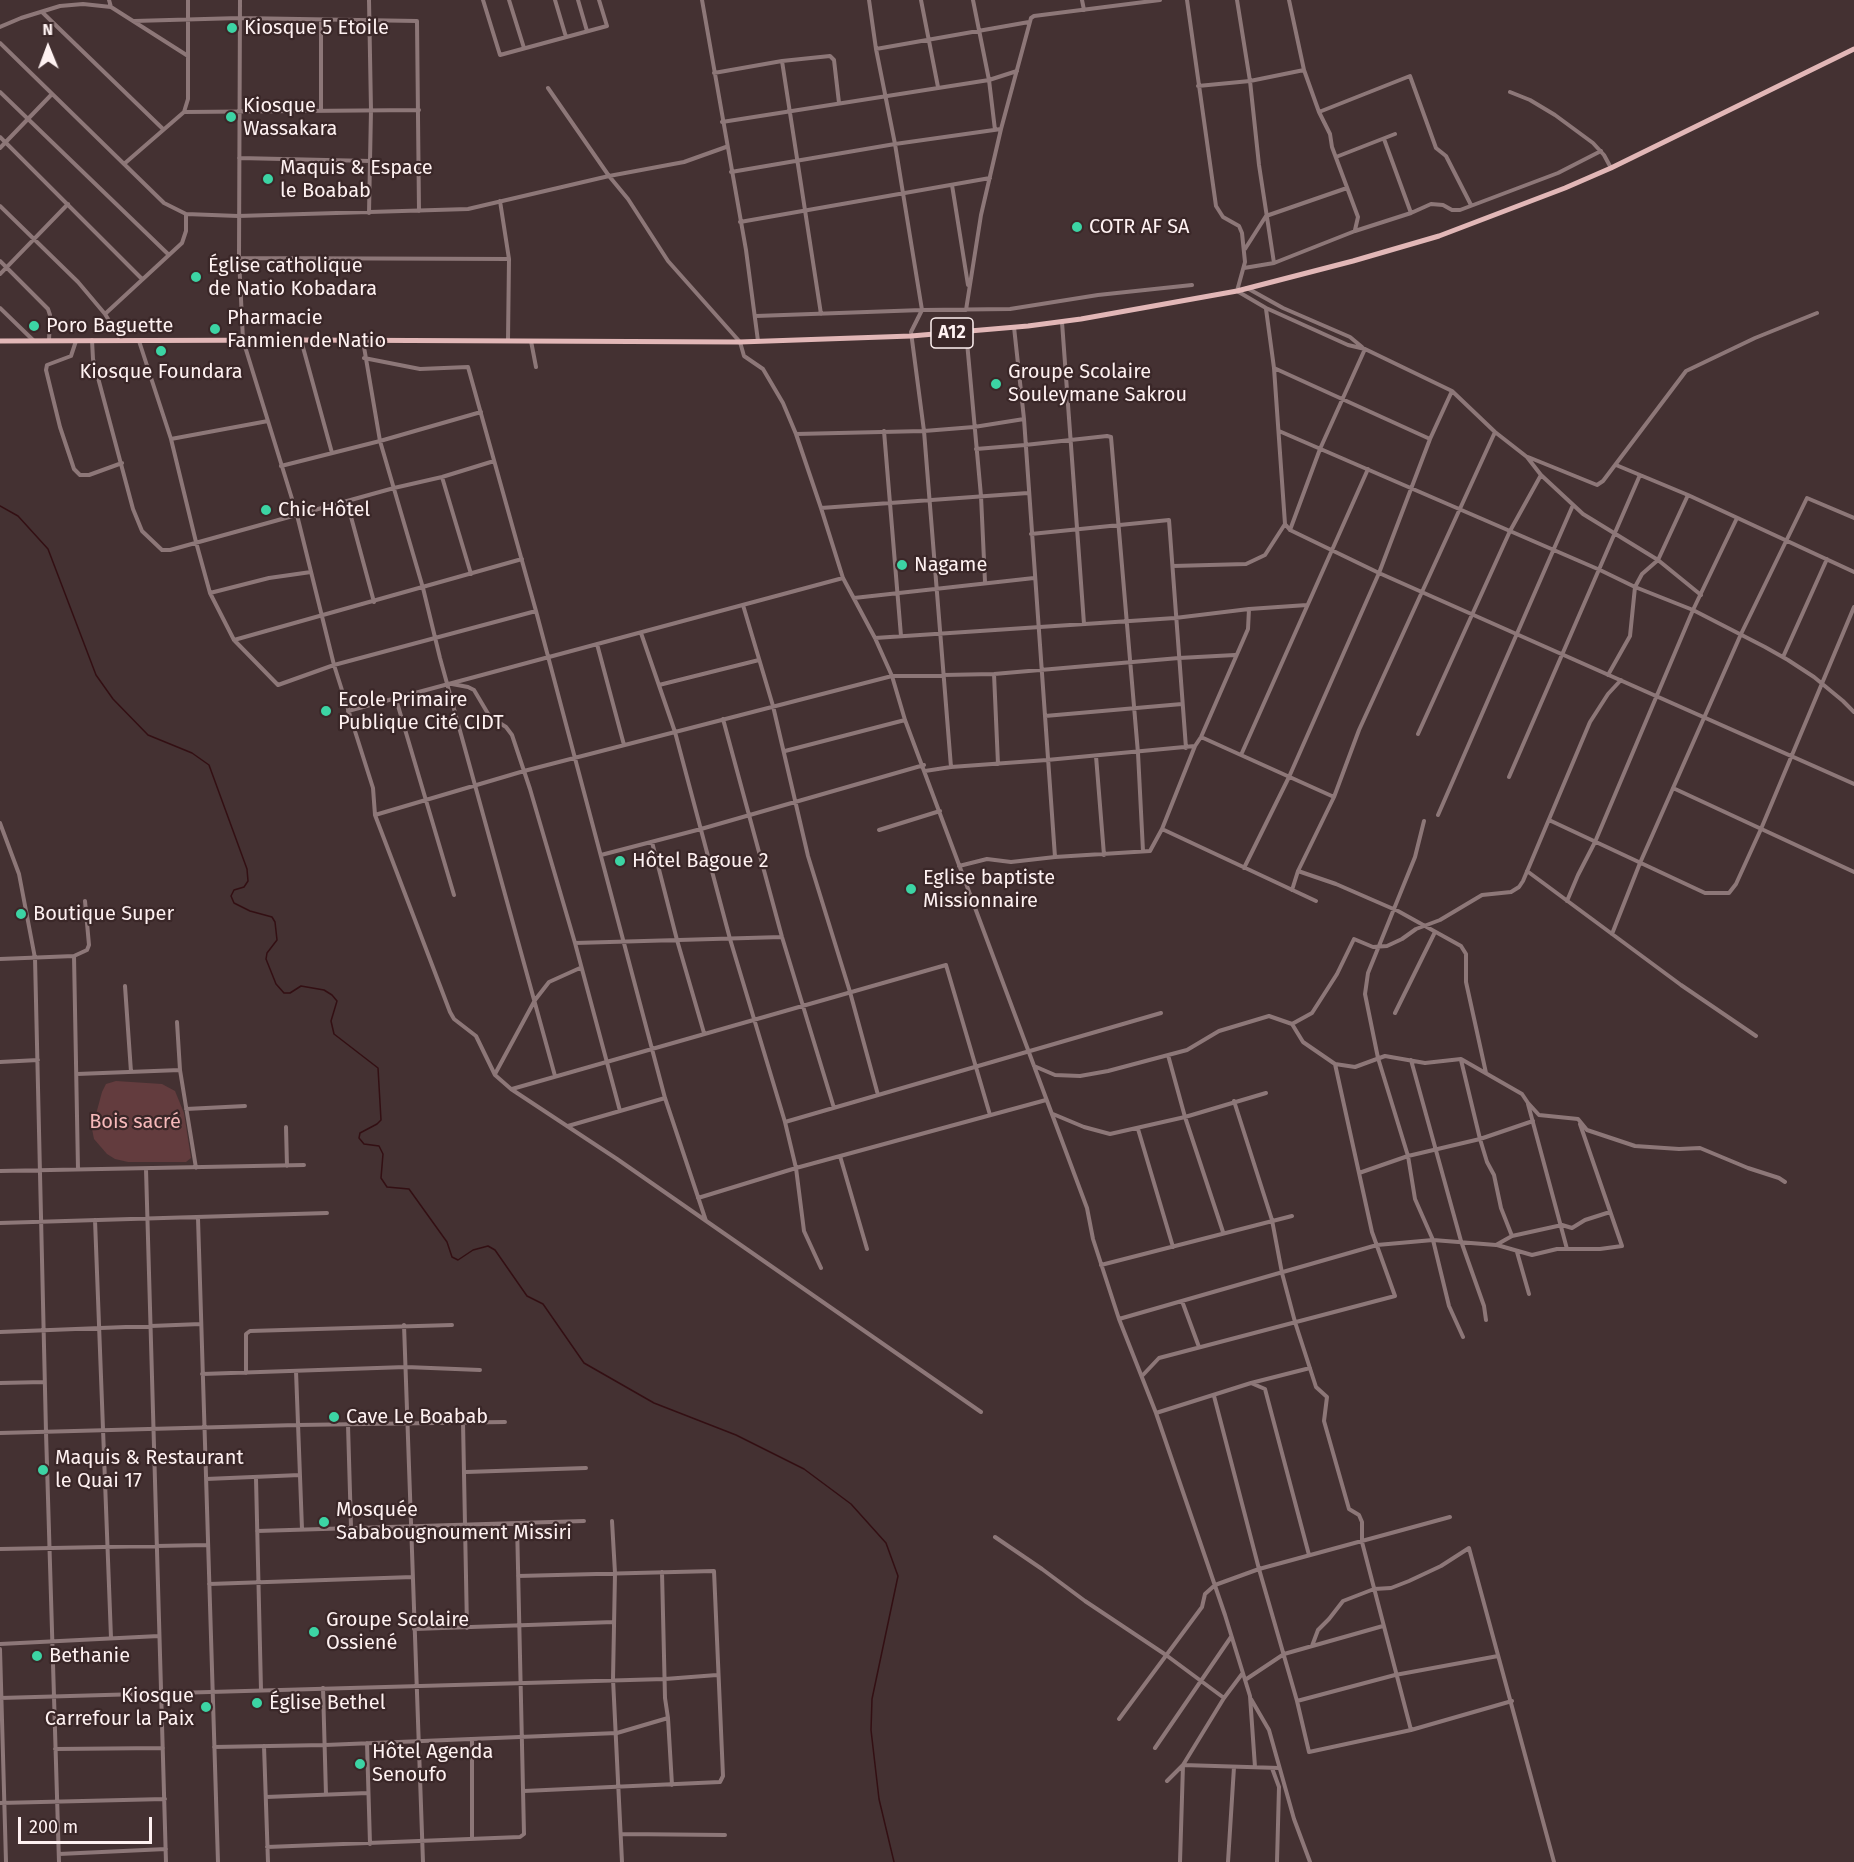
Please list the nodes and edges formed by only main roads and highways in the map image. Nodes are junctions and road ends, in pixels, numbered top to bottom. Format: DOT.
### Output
graph roads {
  1 [pos="1854,49"];
  2 [pos="0,341"];
  1 -- 2 [label="main road, A12"];
}
